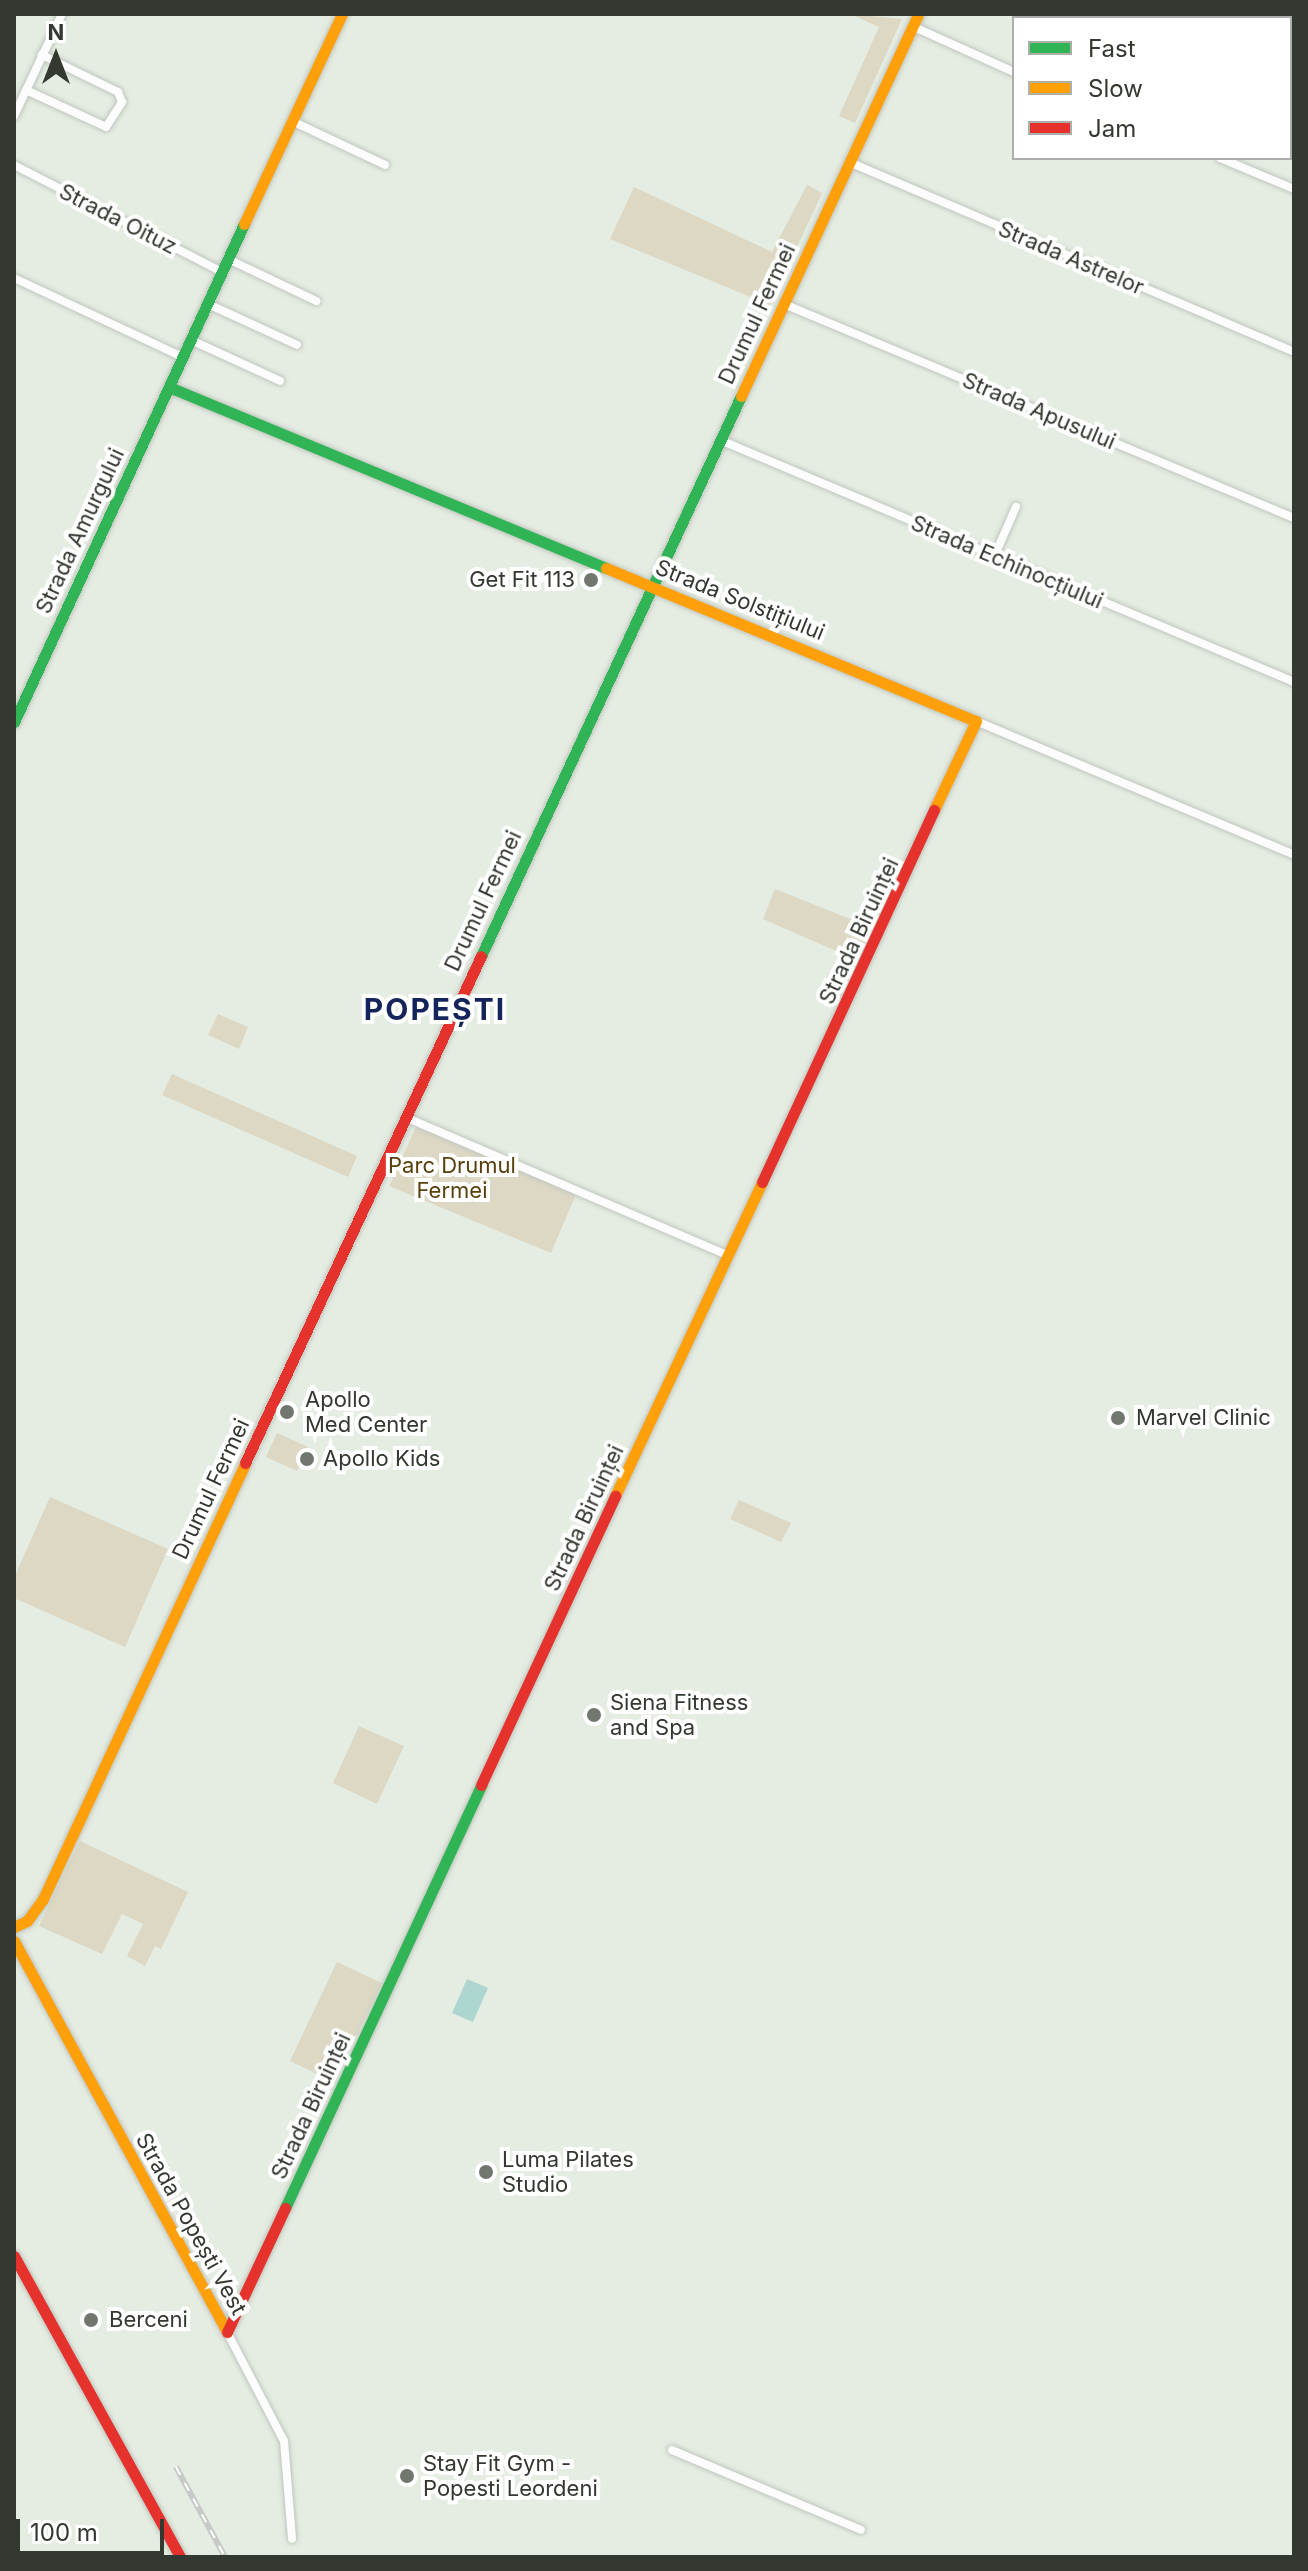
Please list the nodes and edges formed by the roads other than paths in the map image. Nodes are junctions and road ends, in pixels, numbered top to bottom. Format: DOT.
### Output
graph roads {
  1 [pos="62,14"];
  2 [pos="342,14"];
  3 [pos="914,18"];
  4 [pos="42,55"];
  5 [pos="1012,71"];
  6 [pos="26,90"];
  7 [pos="14,116"];
  8 [pos="292,121"];
  9 [pos="1225,160"];
  10 [pos="849,162"];
  11 [pos="14,165"];
  12 [pos="385,165"];
  13 [pos="1294,189"];
  14 [pos="228,259"];
  15 [pos="222,272"];
  16 [pos="14,278"];
  17 [pos="316,301"];
  18 [pos="208,304"];
  19 [pos="784,304"];
  20 [pos="191,340"];
  21 [pos="297,345"];
  22 [pos="1294,352"];
  23 [pos="183,357"];
  24 [pos="280,381"];
  25 [pos="169,387"];
  26 [pos="720,440"];
  27 [pos="1016,507"];
  28 [pos="1294,518"];
  29 [pos="994,557"];
  30 [pos="651,585"];
  31 [pos="1294,682"];
  32 [pos="976,721"];
  33 [pos="14,722"];
  34 [pos="1294,855"];
  35 [pos="405,1117"];
  36 [pos="730,1256"];
  37 [pos="14,1927"];
  38 [pos="14,1941"];
  39 [pos="14,2256"];
  40 [pos="227,2332"];
  41 [pos="672,2450"];
  42 [pos="861,2530"];
  43 [pos="292,2539"];
  44 [pos="180,2557"];
  1 -- 4 [label="street"];
  2 -- 8 [label="street, Strada Amurgului"];
  3 -- 5 [label="street"];
  3 -- 10 [label="street, Drumul Fermei"];
  4 -- 6 [label="street"];
  4 -- 6 [label="street"];
  6 -- 7 [label="street"];
  8 -- 12 [label="street"];
  8 -- 14 [label="street, Strada Amurgului"];
  9 -- 13 [label="street"];
  10 -- 19 [label="street, Drumul Fermei"];
  10 -- 22 [label="street, Strada Astrelor"];
  11 -- 15 [label="street, Strada Oituz"];
  14 -- 15 [label="street, Strada Amurgului"];
  14 -- 17 [label="street"];
  15 -- 18 [label="street, Strada Amurgului"];
  16 -- 23 [label="street"];
  18 -- 20 [label="street, Strada Amurgului"];
  18 -- 21 [label="street"];
  19 -- 26 [label="street, Drumul Fermei"];
  19 -- 28 [label="street, Strada Apusului"];
  20 -- 23 [label="street, Strada Amurgului"];
  20 -- 24 [label="street"];
  23 -- 25 [label="street, Strada Amurgului"];
  25 -- 30 [label="street, Strada Solstițiului"];
  25 -- 33 [label="street, Strada Amurgului"];
  26 -- 29 [label="street, Strada Echinocțiului"];
  26 -- 30 [label="street, Drumul Fermei"];
  27 -- 29 [label="street"];
  29 -- 31 [label="street, Strada Echinocțiului"];
  30 -- 32 [label="street, Strada Solstițiului"];
  30 -- 35 [label="street, Drumul Fermei"];
  32 -- 34 [label="street, Strada Solstițiului"];
  32 -- 36 [label="street, Strada Biruinței"];
  35 -- 36 [label="street"];
  35 -- 37 [label="street, Drumul Fermei"];
  36 -- 40 [label="street, Strada Biruinței"];
  38 -- 40 [label="street, Strada Popești Vest"];
  39 -- 44 [label="street"];
  40 -- 43 [label="street, Strada Popești Vest"];
  41 -- 42 [label="street"];
}
